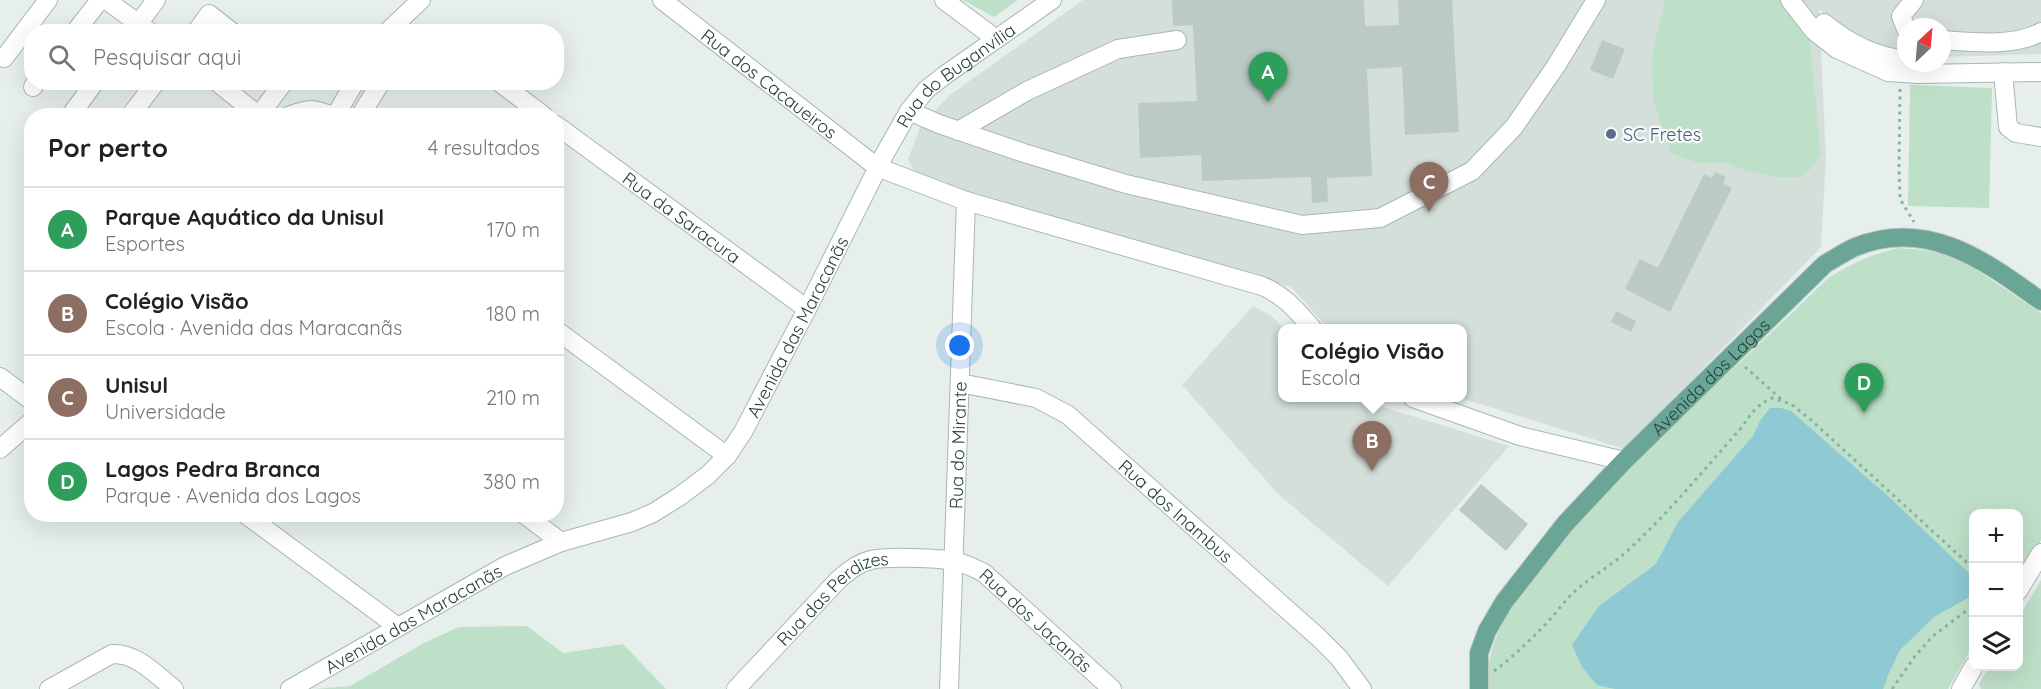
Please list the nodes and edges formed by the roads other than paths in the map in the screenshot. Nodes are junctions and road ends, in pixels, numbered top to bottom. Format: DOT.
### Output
graph roads {
  1 [pos="48,0"];
  2 [pos="100,0"];
  3 [pos="106,0"];
  4 [pos="156,0"];
  5 [pos="421,0"];
  6 [pos="662,0"];
  7 [pos="944,0"];
  8 [pos="1052,0"];
  9 [pos="1596,0"];
  10 [pos="1790,0"];
  11 [pos="1804,0"];
  12 [pos="1914,0"];
  13 [pos="1902,18"];
  14 [pos="30,24"];
  15 [pos="81,24"];
  16 [pos="134,24"];
  17 [pos="143,24"];
  18 [pos="202,24"];
  19 [pos="222,24"];
  20 [pos="396,24"];
  21 [pos="24,32"];
  22 [pos="2041,32"];
  23 [pos="996,39"];
  24 [pos="1177,40"];
  25 [pos="1951,45"];
  26 [pos="4,58"];
  27 [pos="1979,59"];
  28 [pos="2041,60"];
  29 [pos="1951,61"];
  30 [pos="1951,62"];
  31 [pos="1897,63"];
  32 [pos="1897,69"];
  33 [pos="2003,72"];
  34 [pos="2041,72"];
  35 [pos="89,90"];
  36 [pos="150,90"];
  37 [pos="227,90"];
  38 [pos="278,90"];
  39 [pos="350,90"];
  40 [pos="376,90"];
  41 [pos="510,90"];
  42 [pos="76,108"];
  43 [pos="136,108"];
  44 [pos="250,108"];
  45 [pos="264,108"];
  46 [pos="338,108"];
  47 [pos="365,108"];
  48 [pos="533,108"];
  49 [pos="909,111"];
  50 [pos="564,131"];
  51 [pos="958,131"];
  52 [pos="2041,137"];
  53 [pos="877,167"];
  54 [pos="966,201"];
  55 [pos="2041,301"];
  56 [pos="807,309"];
  57 [pos="1308,324"];
  58 [pos="564,336"];
  59 [pos="0,377"];
  60 [pos="960,383"];
  61 [pos="24,395"];
  62 [pos="1424,402"];
  63 [pos="24,428"];
  64 [pos="0,449"];
  65 [pos="727,456"];
  66 [pos="1624,461"];
  67 [pos="256,522"];
  68 [pos="535,522"];
  69 [pos="561,542"];
  70 [pos="2041,553"];
  71 [pos="953,561"];
  72 [pos="2023,584"];
  73 [pos="398,627"];
  74 [pos="1972,671"];
  75 [pos="1483,684"];
  76 [pos="1964,687"];
  77 [pos="49,689"];
  78 [pos="174,689"];
  79 [pos="290,689"];
  80 [pos="736,689"];
  81 [pos="949,689"];
  82 [pos="1112,689"];
  83 [pos="1362,689"];
  1 -- 14 [label="street"];
  2 -- 15 [label="street"];
  3 -- 16 [label="street"];
  4 -- 17 [label="street"];
  5 -- 20 [label="street"];
  6 -- 53 [label="street, Rua dos Cacaueiros"];
  7 -- 23 [label="street"];
  8 -- 23 [label="street, Rua do Buganvília"];
  9 -- 51 [label="street"];
  10 -- 32 [label="street"];
  11 -- 31 [label="street"];
  12 -- 13 [label="street"];
  18 -- 19 [label="street"];
  21 -- 26 [label="street"];
  22 -- 27 [label="street"];
  23 -- 49 [label="street, Rua do Buganvília"];
  24 -- 51 [label="street"];
  25 -- 27 [label="street"];
  27 -- 28 [label="street"];
  27 -- 29 [label="street"];
  27 -- 30 [label="street"];
  27 -- 33 [label="street"];
  33 -- 34 [label="street"];
  33 -- 52 [label="street"];
  35 -- 42 [label="street"];
  36 -- 43 [label="street"];
  37 -- 44 [label="street"];
  38 -- 45 [label="street"];
  39 -- 46 [label="street"];
  40 -- 47 [label="street"];
  41 -- 48 [label="street"];
  49 -- 51 [label="street"];
  49 -- 53 [label="street, Rua do Buganvília"];
  50 -- 56 [label="street, Rua da Saracura"];
  53 -- 54 [label="street"];
  53 -- 56 [label="street, Avenida das Maracanãs"];
  54 -- 57 [label="street"];
  54 -- 60 [label="street, Rua do Mirante"];
  55 -- 66 [label="main road, Avenida dos Lagos"];
  56 -- 65 [label="street, Avenida das Maracanãs"];
  58 -- 65 [label="street"];
  59 -- 61 [label="street"];
  60 -- 71 [label="street, Rua do Mirante"];
  60 -- 83 [label="street, Rua dos Inambus"];
  62 -- 66 [label="street"];
  63 -- 64 [label="street"];
  65 -- 69 [label="street, Avenida das Maracanãs"];
  66 -- 75 [label="main road, Avenida dos Lagos"];
  67 -- 73 [label="street"];
  68 -- 69 [label="street"];
  69 -- 73 [label="street, Avenida das Maracanãs"];
  70 -- 72 [label="street"];
  71 -- 80 [label="street, Rua das Perdizes"];
  71 -- 81 [label="street, Rua do Mirante"];
  71 -- 82 [label="street, Rua dos Jaçanãs"];
  73 -- 79 [label="street, Avenida das Maracanãs"];
  74 -- 76 [label="street"];
  77 -- 78 [label="street"];
}
